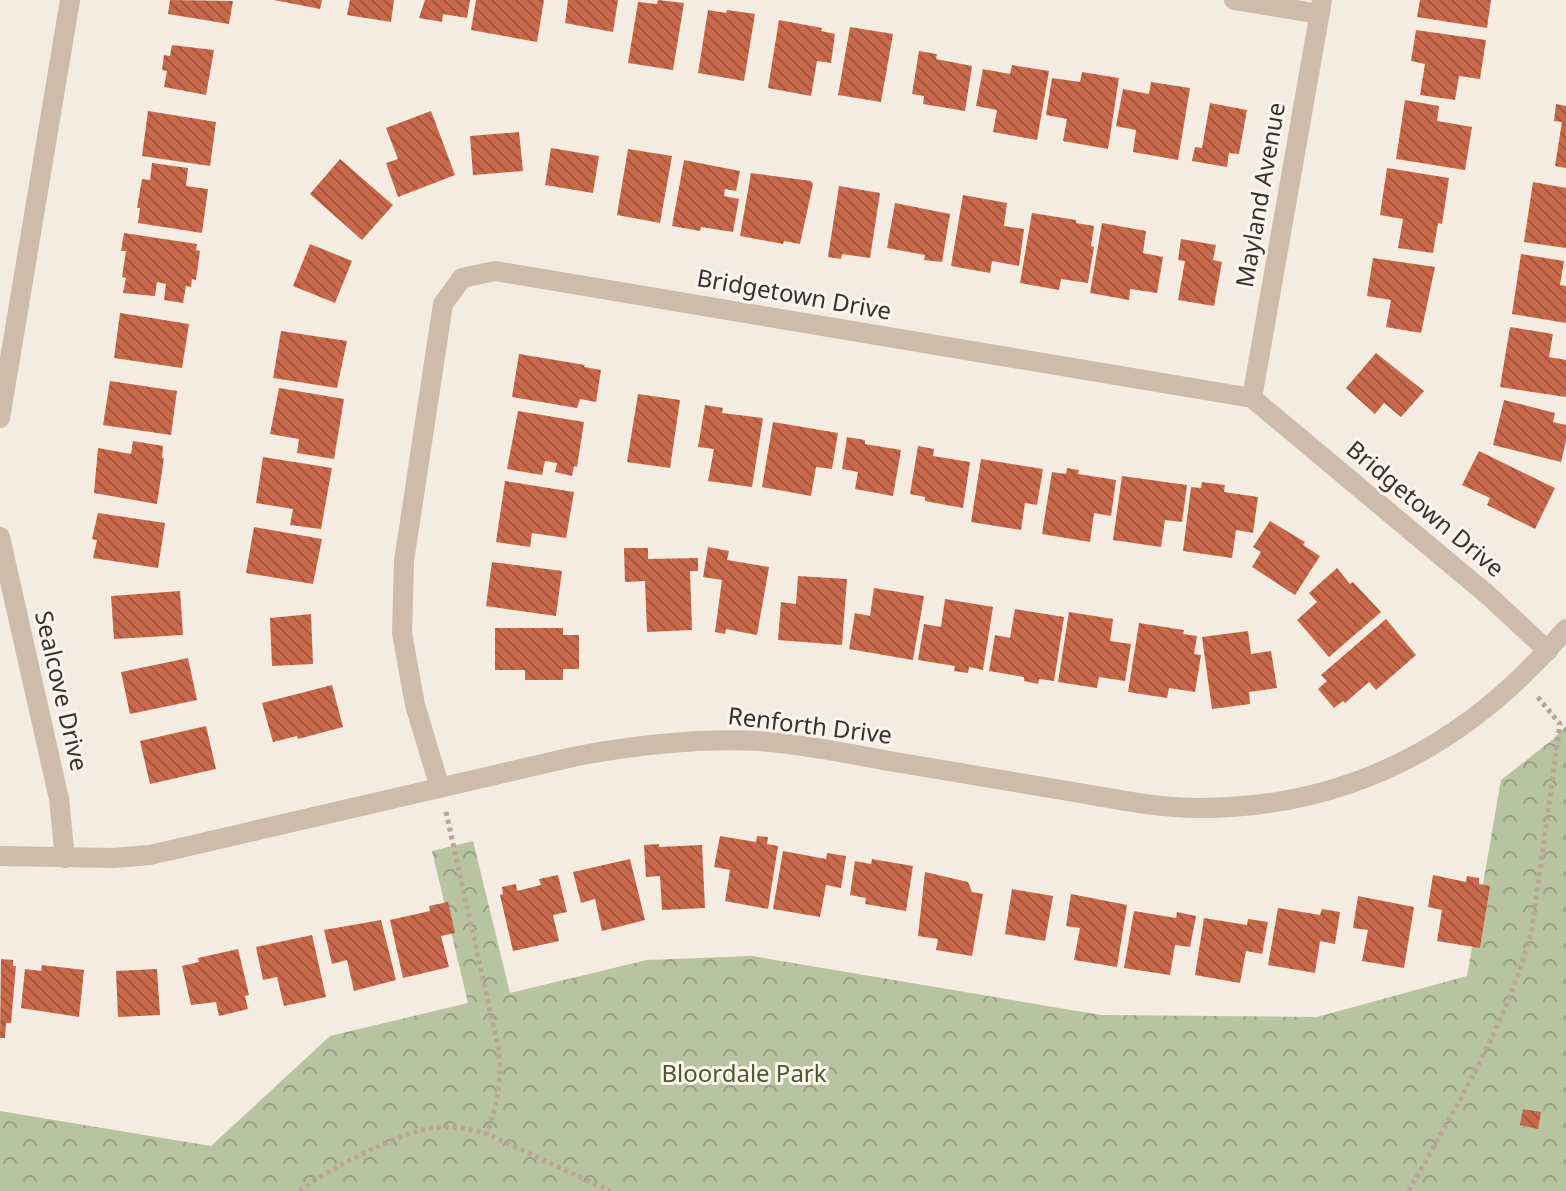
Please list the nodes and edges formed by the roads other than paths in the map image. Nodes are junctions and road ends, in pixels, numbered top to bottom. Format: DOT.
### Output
graph roads {
  1 [pos="70,0"];
  2 [pos="1234,0"];
  3 [pos="1321,7"];
  4 [pos="1252,398"];
  5 [pos="0,418"];
  6 [pos="0,537"];
  7 [pos="1566,629"];
  8 [pos="1548,651"];
  9 [pos="440,788"];
  10 [pos="0,856"];
  11 [pos="65,858"];
  1 -- 5 [label="street"];
  2 -- 3 [label="street"];
  3 -- 4 [label="street, Mayland Avenue"];
  4 -- 8 [label="street, Bridgetown Drive"];
  4 -- 9 [label="street, Bridgetown Drive"];
  6 -- 11 [label="street, Sealcove Drive"];
  7 -- 8 [label="street, Renforth Drive"];
  8 -- 9 [label="street, Renforth Drive"];
  9 -- 11 [label="street, Renforth Drive"];
  10 -- 11 [label="street, Renforth Drive"];
}
